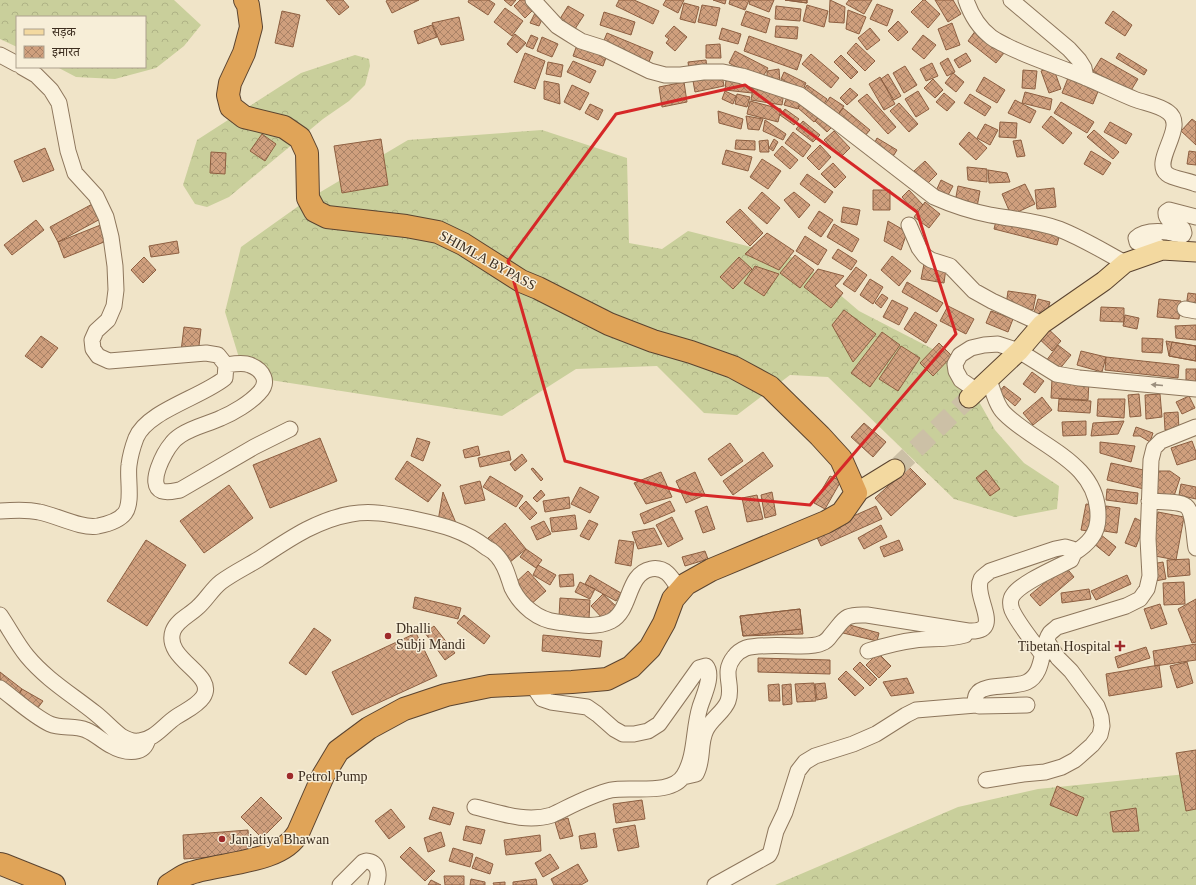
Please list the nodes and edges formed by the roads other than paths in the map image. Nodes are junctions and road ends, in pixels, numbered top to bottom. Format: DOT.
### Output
graph roads {
  1 [pos="245,0"];
  2 [pos="533,0"];
  3 [pos="966,0"];
  4 [pos="1011,0"];
  5 [pos="0,54"];
  6 [pos="16,63"];
  7 [pos="24,68"];
  8 [pos="1086,78"];
  9 [pos="1196,184"];
  10 [pos="1196,217"];
  11 [pos="909,225"];
  12 [pos="1162,250"];
  13 [pos="1196,252"];
  14 [pos="1124,263"];
  15 [pos="1042,324"];
  16 [pos="1019,350"];
  17 [pos="226,365"];
  18 [pos="1196,389"];
  19 [pos="978,390"];
  20 [pos="1196,427"];
  21 [pos="290,428"];
  22 [pos="895,468"];
  23 [pos="856,493"];
  24 [pos="1149,501"];
  25 [pos="0,511"];
  26 [pos="1196,548"];
  27 [pos="1074,553"];
  28 [pos="680,591"];
  29 [pos="0,615"];
  30 [pos="977,632"];
  31 [pos="1047,641"];
  32 [pos="868,651"];
  33 [pos="1043,656"];
  34 [pos="531,683"];
  35 [pos="0,688"];
  36 [pos="976,705"];
  37 [pos="1027,705"];
  38 [pos="148,739"];
  39 [pos="683,777"];
  40 [pos="986,780"];
  41 [pos="475,806"];
  42 [pos="0,864"];
  43 [pos="54,885"];
  44 [pos="169,885"];
  45 [pos="340,885"];
  46 [pos="376,885"];
  47 [pos="715,885"];
  1 -- 23 [label="highway, SHIMLA BYPASS"];
  2 -- 14 [label="street"];
  3 -- 8 [label="street"];
  4 -- 8 [label="street"];
  5 -- 6 [label="street"];
  7 -- 17 [label="street"];
  8 -- 9 [label="street"];
  10 -- 12 [label="street"];
  11 -- 15 [label="street"];
  12 -- 13 [label="main road"];
  12 -- 14 [label="main road"];
  14 -- 15 [label="main road"];
  15 -- 16 [label="main road"];
  18 -- 16 [label="street, one-way"];
  16 -- 19 [label="main road"];
  16 -- 19 [label="street"];
  17 -- 21 [label="street"];
  17 -- 25 [label="street"];
  19 -- 27 [label="street"];
  20 -- 24 [label="street"];
  22 -- 23 [label="main road"];
  23 -- 28 [label="highway"];
  24 -- 26 [label="street"];
  24 -- 31 [label="street"];
  27 -- 30 [label="street"];
  27 -- 33 [label="street"];
  28 -- 34 [label="highway"];
  28 -- 38 [label="street"];
  29 -- 38 [label="street"];
  30 -- 32 [label="street"];
  30 -- 39 [label="street"];
  31 -- 33 [label="street"];
  31 -- 40 [label="street"];
  33 -- 36 [label="street"];
  34 -- 39 [label="street"];
  34 -- 44 [label="highway"];
  35 -- 38 [label="street"];
  36 -- 37 [label="street"];
  36 -- 47 [label="street"];
  39 -- 41 [label="street"];
  42 -- 43 [label="highway"];
  45 -- 46 [label="street"];
}
